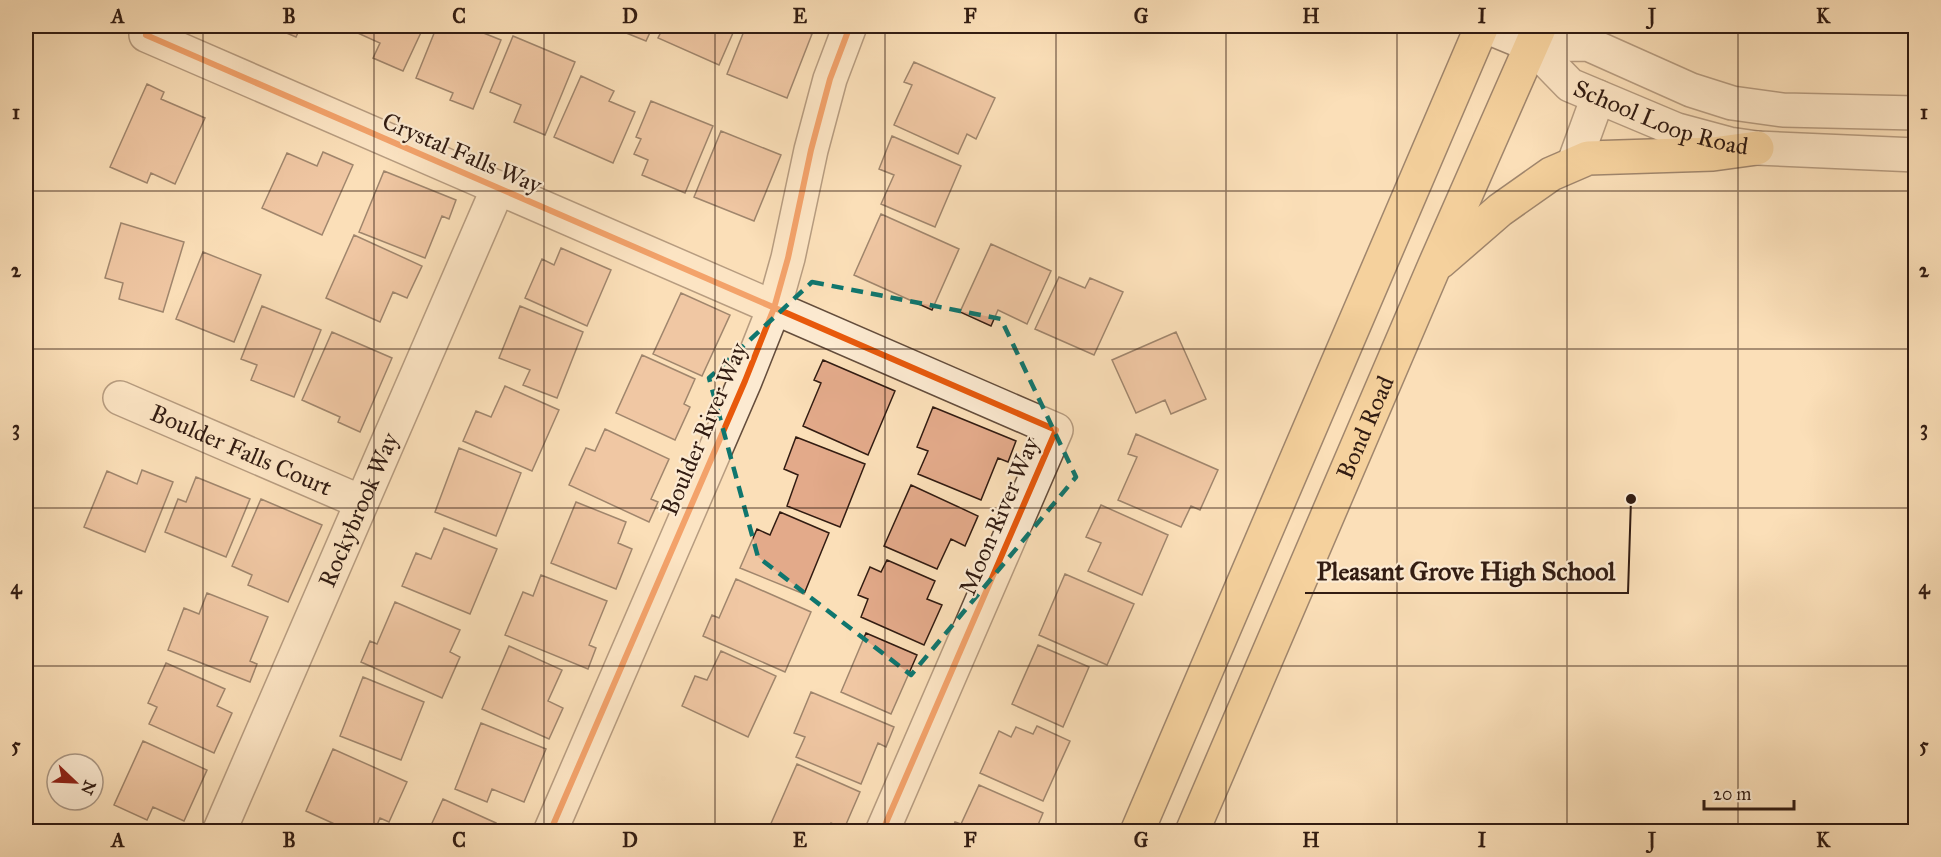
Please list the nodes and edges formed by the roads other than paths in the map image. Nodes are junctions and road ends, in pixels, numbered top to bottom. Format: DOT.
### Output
graph roads {
  1 [pos="150,26"];
  2 [pos="849,26"];
  3 [pos="1484,26"];
  4 [pos="1536,35"];
  5 [pos="1598,97"];
  6 [pos="1916,113"];
  7 [pos="1757,148"];
  8 [pos="1916,155"];
  9 [pos="1574,164"];
  10 [pos="498,188"];
  11 [pos="1434,267"];
  12 [pos="774,308"];
  13 [pos="120,398"];
  14 [pos="362,502"];
  15 [pos="219,831"];
  16 [pos="550,831"];
  17 [pos="882,831"];
  18 [pos="1137,831"];
  19 [pos="1192,831"];
  1 -- 10 [label="street, Crystal Falls Way"];
  2 -- 12 [label="street, Boulder River Way"];
  3 -- 4 [label="street"];
  3 -- 18 [label="main road"];
  4 -- 5 [label="street, School Loop Road"];
  4 -- 6 [label="street, School Loop Road"];
  4 -- 11 [label="main road, Bond Road"];
  5 -- 7 [label="street, School Loop Road"];
  5 -- 9 [label="street"];
  7 -- 8 [label="street, School Loop Road"];
  7 -- 9 [label="main road"];
  9 -- 11 [label="main road"];
  10 -- 12 [label="street, Crystal Falls Way"];
  10 -- 14 [label="street, Rockybrook Way"];
  11 -- 19 [label="main road, Bond Road"];
  12 -- 16 [label="street, Boulder River Way"];
  12 -- 17 [label="street, Moon River Way"];
  13 -- 14 [label="street, Boulder Falls Court"];
  14 -- 15 [label="street, Rockybrook Way"];
}
